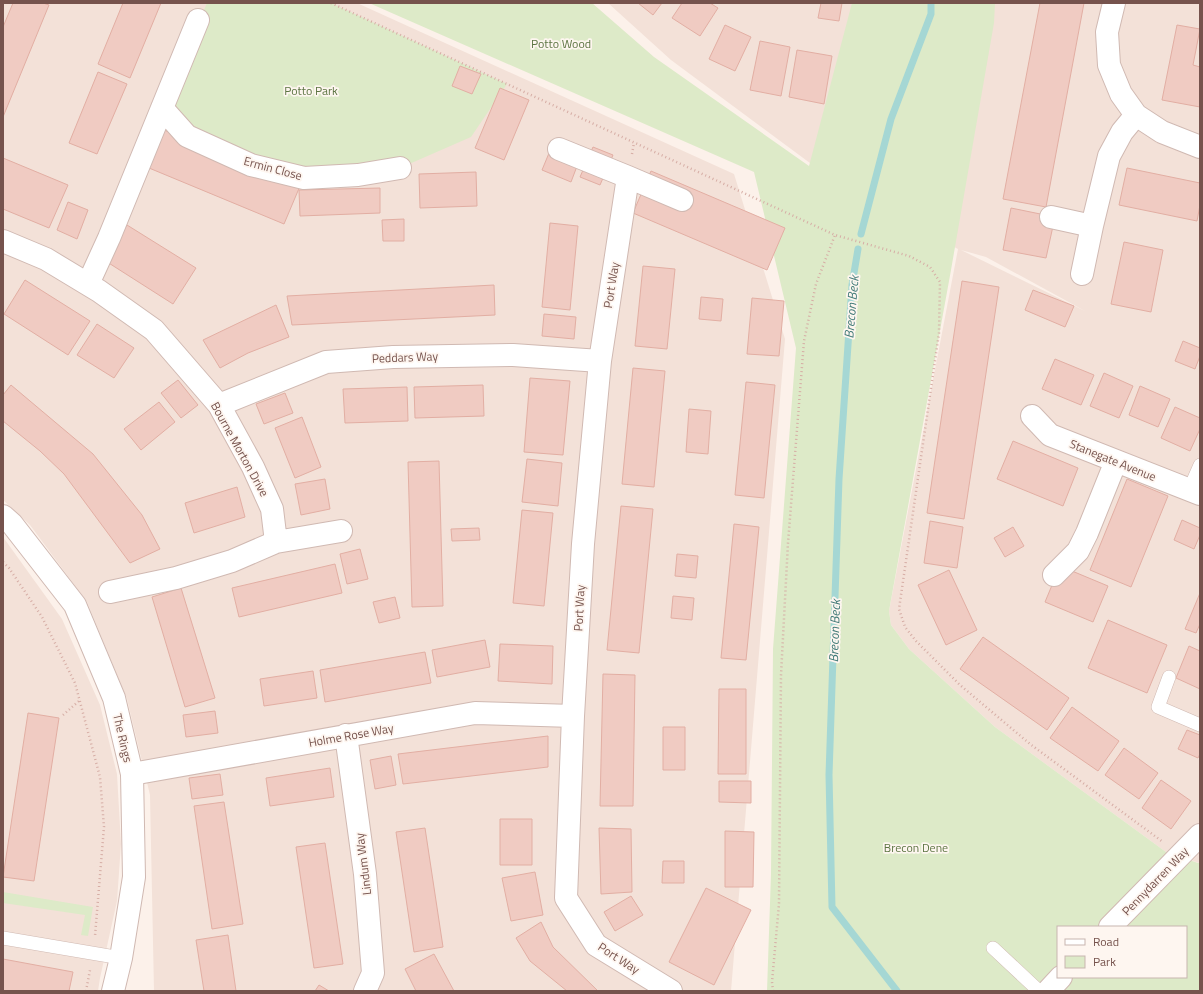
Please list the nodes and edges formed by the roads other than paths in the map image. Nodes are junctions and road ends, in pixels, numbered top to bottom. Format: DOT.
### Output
graph roads {
  1 [pos="1114,3"];
  2 [pos="198,20"];
  3 [pos="162,108"];
  4 [pos="1136,116"];
  5 [pos="1200,147"];
  6 [pos="559,149"];
  7 [pos="400,168"];
  8 [pos="628,177"];
  9 [pos="682,200"];
  10 [pos="1051,217"];
  11 [pos="1092,226"];
  12 [pos="3,241"];
  13 [pos="1082,274"];
  14 [pos="88,284"];
  15 [pos="600,361"];
  16 [pos="219,405"];
  17 [pos="1032,416"];
  18 [pos="1116,461"];
  19 [pos="1200,465"];
  20 [pos="1194,492"];
  21 [pos="3,516"];
  22 [pos="341,531"];
  23 [pos="276,542"];
  24 [pos="1054,575"];
  25 [pos="110,592"];
  26 [pos="1169,678"];
  27 [pos="573,716"];
  28 [pos="1200,725"];
  29 [pos="346,736"];
  30 [pos="132,774"];
  31 [pos="1200,835"];
  32 [pos="1111,926"];
  33 [pos="3,938"];
  34 [pos="993,948"];
  35 [pos="121,958"];
  36 [pos="1060,978"];
  37 [pos="658,988"];
  38 [pos="113,991"];
  39 [pos="365,991"];
  40 [pos="1039,991"];
  41 [pos="1048,991"];
  1 -- 4 [label="street"];
  2 -- 3 [label="street"];
  3 -- 7 [label="street, Ermin Close"];
  3 -- 14 [label="street"];
  4 -- 5 [label="street"];
  4 -- 11 [label="street"];
  6 -- 8 [label="street"];
  8 -- 9 [label="street"];
  8 -- 15 [label="street, Port Way"];
  10 -- 11 [label="street"];
  11 -- 13 [label="street"];
  12 -- 14 [label="street, Bourne Morton Drive"];
  14 -- 16 [label="street, Bourne Morton Drive"];
  15 -- 16 [label="street, Peddars Way"];
  15 -- 27 [label="street, Port Way"];
  16 -- 23 [label="street, Bourne Morton Drive"];
  17 -- 18 [label="street, Stanegate Avenue"];
  18 -- 20 [label="street, Stanegate Avenue"];
  18 -- 24 [label="street"];
  19 -- 20 [label="lane"];
  21 -- 30 [label="street, The Rings"];
  22 -- 23 [label="street"];
  23 -- 25 [label="street"];
  26 -- 28 [label="lane"];
  27 -- 29 [label="street, Holme Rose Way"];
  27 -- 37 [label="street, Port Way"];
  29 -- 30 [label="street, Holme Rose Way"];
  29 -- 39 [label="street, Lindum Way"];
  30 -- 35 [label="street, The Rings"];
  31 -- 32 [label="street, Pennydarren Way"];
  33 -- 35 [label="lane"];
  34 -- 40 [label="lane"];
  35 -- 38 [label="street, The Rings"];
  36 -- 41 [label="street"];
}
